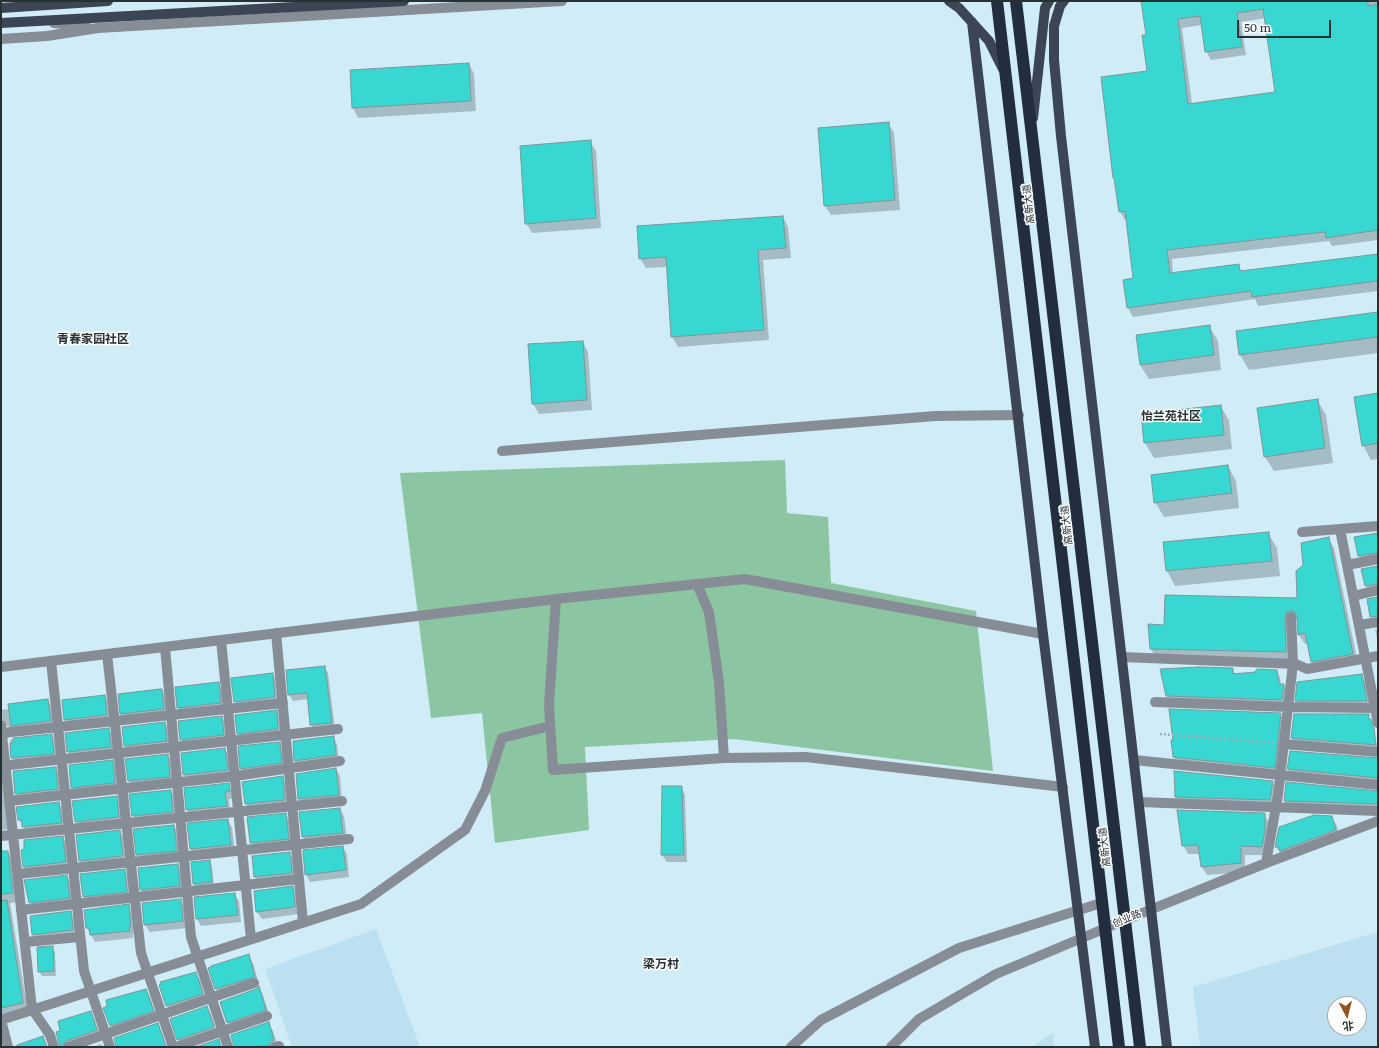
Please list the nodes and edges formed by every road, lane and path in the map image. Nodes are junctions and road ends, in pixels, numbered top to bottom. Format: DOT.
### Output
graph roads {
  1 [pos="108,1"];
  2 [pos="404,1"];
  3 [pos="562,1"];
  4 [pos="949,1"];
  5 [pos="997,1"];
  6 [pos="1016,1"];
  7 [pos="1049,1"];
  8 [pos="1064,1"];
  9 [pos="336,3"];
  10 [pos="1,8"];
  11 [pos="38,21"];
  12 [pos="972,22"];
  13 [pos="1,24"];
  14 [pos="98,28"];
  15 [pos="1,39"];
  16 [pos="1005,74"];
  17 [pos="1032,126"];
  18 [pos="1018,415"];
  19 [pos="502,451"];
  20 [pos="1378,526"];
  21 [pos="1340,529"];
  22 [pos="1302,532"];
  23 [pos="1378,559"];
  24 [pos="1348,565"];
  25 [pos="697,584"];
  26 [pos="1378,590"];
  27 [pos="1354,596"];
  28 [pos="556,599"];
  29 [pos="1291,617"];
  30 [pos="1378,622"];
  31 [pos="1359,625"];
  32 [pos="276,633"];
  33 [pos="1043,634"];
  34 [pos="221,640"];
  35 [pos="165,647"];
  36 [pos="107,654"];
  37 [pos="1378,656"];
  38 [pos="1122,657"];
  39 [pos="1365,658"];
  40 [pos="51,661"];
  41 [pos="1293,663"];
  42 [pos="1,667"];
  43 [pos="1375,691"];
  44 [pos="1156,702"];
  45 [pos="283,703"];
  46 [pos="1288,707"];
  47 [pos="1375,708"];
  48 [pos="228,709"];
  49 [pos="171,715"];
  50 [pos="115,721"];
  51 [pos="1378,723"];
  52 [pos="550,726"];
  53 [pos="58,727"];
  54 [pos="1,729"];
  55 [pos="338,729"];
  56 [pos="1160,734"];
  57 [pos="286,735"];
  58 [pos="231,741"];
  59 [pos="1284,744"];
  60 [pos="174,747"];
  61 [pos="1378,752"];
  62 [pos="118,753"];
  63 [pos="724,758"];
  64 [pos="62,759"];
  65 [pos="1134,760"];
  66 [pos="340,761"];
  67 [pos="3,766"];
  68 [pos="289,769"];
  69 [pos="235,776"];
  70 [pos="1280,776"];
  71 [pos="177,782"];
  72 [pos="1378,785"];
  73 [pos="1063,787"];
  74 [pos="122,789"];
  75 [pos="65,795"];
  76 [pos="9,801"];
  77 [pos="342,801"];
  78 [pos="1139,802"];
  79 [pos="292,806"];
  80 [pos="1276,808"];
  81 [pos="1378,811"];
  82 [pos="238,812"];
  83 [pos="180,818"];
  84 [pos="1378,821"];
  85 [pos="127,824"];
  86 [pos="69,830"];
  87 [pos="13,835"];
  88 [pos="1,836"];
  89 [pos="349,839"];
  90 [pos="296,844"];
  91 [pos="242,850"];
  92 [pos="184,856"];
  93 [pos="131,862"];
  94 [pos="1266,863"];
  95 [pos="73,868"];
  96 [pos="18,874"];
  97 [pos="299,879"];
  98 [pos="246,885"];
  99 [pos="187,892"];
  100 [pos="135,897"];
  101 [pos="1101,903"];
  102 [pos="77,904"];
  103 [pos="1151,909"];
  104 [pos="21,910"];
  105 [pos="1078,910"];
  106 [pos="1125,920"];
  107 [pos="303,922"];
  108 [pos="1104,928"];
  109 [pos="80,937"];
  110 [pos="1082,938"];
  111 [pos="251,939"];
  112 [pos="25,942"];
  113 [pos="198,956"];
  114 [pos="148,972"];
  115 [pos="254,983"];
  116 [pos="91,991"];
  117 [pos="212,998"];
  118 [pos="32,1010"];
  119 [pos="162,1015"];
  120 [pos="267,1016"];
  121 [pos="1,1020"];
  122 [pos="223,1031"];
  123 [pos="106,1034"];
  124 [pos="8,1047"];
  125 [pos="54,1047"];
  126 [pos="68,1047"];
  127 [pos="110,1047"];
  128 [pos="174,1047"];
  129 [pos="228,1047"];
  130 [pos="791,1047"];
  131 [pos="891,1047"];
  132 [pos="1095,1047"];
  133 [pos="1119,1047"];
  134 [pos="1140,1047"];
  135 [pos="1166,1047"];
  1 -- 10 [label="main road"];
  2 -- 9 [label="main road"];
  3 -- 14 [label="street"];
  4 -- 12 [label="main road"];
  5 -- 16 [label="highway, 高新大道"];
  6 -- 17 [label="highway, 高新大道"];
  7 -- 17 [label="main road"];
  8 -- 38 [label="main road"];
  9 -- 11 [label="main road"];
  11 -- 13 [label="main road"];
  11 -- 14 [label="street"];
  12 -- 16 [label="main road"];
  12 -- 18 [label="main road"];
  14 -- 15 [label="street"];
  16 -- 101 [label="highway, 高新大道"];
  17 -- 106 [label="highway, 高新大道"];
  18 -- 19 [label="street"];
  18 -- 33 [label="main road"];
  20 -- 21 [label="street"];
  21 -- 22 [label="street"];
  21 -- 24 [label="street"];
  23 -- 24 [label="street"];
  24 -- 27 [label="street"];
  25 -- 28 [label="street"];
  25 -- 33 [label="street"];
  25 -- 63 [label="street"];
  26 -- 27 [label="street"];
  27 -- 31 [label="street"];
  28 -- 32 [label="street"];
  28 -- 52 [label="street"];
  29 -- 41 [label="street"];
  30 -- 31 [label="street"];
  31 -- 39 [label="street"];
  32 -- 34 [label="street"];
  32 -- 45 [label="street"];
  33 -- 73 [label="main road"];
  34 -- 35 [label="street"];
  34 -- 48 [label="street"];
  35 -- 36 [label="street"];
  35 -- 49 [label="street"];
  36 -- 40 [label="street"];
  36 -- 50 [label="street"];
  37 -- 39 [label="street"];
  38 -- 41 [label="street"];
  38 -- 65 [label="main road"];
  39 -- 41 [label="street"];
  39 -- 43 [label="street"];
  40 -- 42 [label="street"];
  40 -- 53 [label="street"];
  41 -- 46 [label="street"];
  43 -- 47 [label="street"];
  44 -- 46 [label="street"];
  45 -- 48 [label="street"];
  45 -- 57 [label="street"];
  46 -- 47 [label="street"];
  46 -- 59 [label="street"];
  47 -- 51 [label="street"];
  48 -- 49 [label="street"];
  48 -- 58 [label="street"];
  49 -- 50 [label="street"];
  49 -- 60 [label="street"];
  50 -- 53 [label="street"];
  50 -- 62 [label="street"];
  52 -- 63 [label="street"];
  52 -- 107 [label="street"];
  53 -- 54 [label="street"];
  53 -- 64 [label="street"];
  54 -- 67 [label="street"];
  55 -- 57 [label="street"];
  56 -- 59 [label="path"];
  57 -- 58 [label="street"];
  57 -- 68 [label="street"];
  58 -- 60 [label="street"];
  58 -- 69 [label="street"];
  59 -- 61 [label="street"];
  59 -- 70 [label="street"];
  60 -- 62 [label="street"];
  60 -- 71 [label="street"];
  62 -- 64 [label="street"];
  62 -- 74 [label="street"];
  63 -- 73 [label="street"];
  64 -- 67 [label="street"];
  64 -- 75 [label="street"];
  65 -- 70 [label="street"];
  65 -- 78 [label="main road"];
  66 -- 68 [label="street"];
  67 -- 76 [label="street"];
  68 -- 69 [label="street"];
  68 -- 79 [label="street"];
  69 -- 71 [label="street"];
  69 -- 82 [label="street"];
  70 -- 72 [label="street"];
  70 -- 80 [label="street"];
  71 -- 74 [label="street"];
  71 -- 83 [label="street"];
  73 -- 105 [label="main road"];
  74 -- 75 [label="street"];
  74 -- 85 [label="street"];
  75 -- 76 [label="street"];
  75 -- 86 [label="street"];
  76 -- 87 [label="street"];
  77 -- 79 [label="street"];
  78 -- 80 [label="street"];
  78 -- 103 [label="main road"];
  79 -- 82 [label="street"];
  79 -- 90 [label="street"];
  80 -- 81 [label="street"];
  80 -- 94 [label="street"];
  82 -- 83 [label="street"];
  82 -- 91 [label="street"];
  83 -- 85 [label="street"];
  83 -- 92 [label="street"];
  84 -- 94 [label="street, 创业路"];
  85 -- 86 [label="street"];
  85 -- 93 [label="street"];
  86 -- 87 [label="street"];
  86 -- 95 [label="street"];
  87 -- 88 [label="street"];
  87 -- 96 [label="street"];
  89 -- 90 [label="street"];
  90 -- 91 [label="street"];
  90 -- 97 [label="street"];
  91 -- 92 [label="street"];
  91 -- 98 [label="street"];
  92 -- 93 [label="street"];
  92 -- 99 [label="street"];
  93 -- 95 [label="street"];
  93 -- 100 [label="street"];
  94 -- 103 [label="street, 创业路"];
  95 -- 96 [label="street"];
  95 -- 102 [label="street"];
  96 -- 104 [label="street"];
  97 -- 98 [label="street"];
  97 -- 107 [label="street"];
  98 -- 99 [label="street"];
  98 -- 111 [label="street"];
  99 -- 100 [label="street"];
  99 -- 113 [label="street"];
  100 -- 102 [label="street"];
  100 -- 114 [label="street"];
  101 -- 105 [label="street"];
  101 -- 108 [label="highway, 高新大道"];
  102 -- 104 [label="street"];
  102 -- 109 [label="street"];
  103 -- 106 [label="street, 创业路"];
  103 -- 135 [label="main road"];
  104 -- 112 [label="street"];
  105 -- 110 [label="main road"];
  105 -- 130 [label="street"];
  106 -- 108 [label="street, 创业路"];
  106 -- 134 [label="highway, 高新大道"];
  107 -- 111 [label="street"];
  108 -- 110 [label="street, 创业路"];
  108 -- 133 [label="highway, 高新大道"];
  109 -- 112 [label="street"];
  109 -- 116 [label="street"];
  110 -- 131 [label="street, 创业路"];
  110 -- 132 [label="main road"];
  111 -- 113 [label="street"];
  112 -- 118 [label="street"];
  113 -- 114 [label="street"];
  113 -- 117 [label="street"];
  114 -- 116 [label="street"];
  114 -- 119 [label="street"];
  115 -- 117 [label="street"];
  116 -- 118 [label="street"];
  116 -- 123 [label="street"];
  117 -- 119 [label="street"];
  117 -- 122 [label="street"];
  118 -- 121 [label="street"];
  118 -- 125 [label="street"];
  119 -- 123 [label="street"];
  119 -- 128 [label="street"];
  120 -- 122 [label="street"];
  121 -- 124 [label="street"];
  122 -- 128 [label="street"];
  122 -- 129 [label="street"];
  123 -- 126 [label="street"];
  123 -- 127 [label="street"];
}
